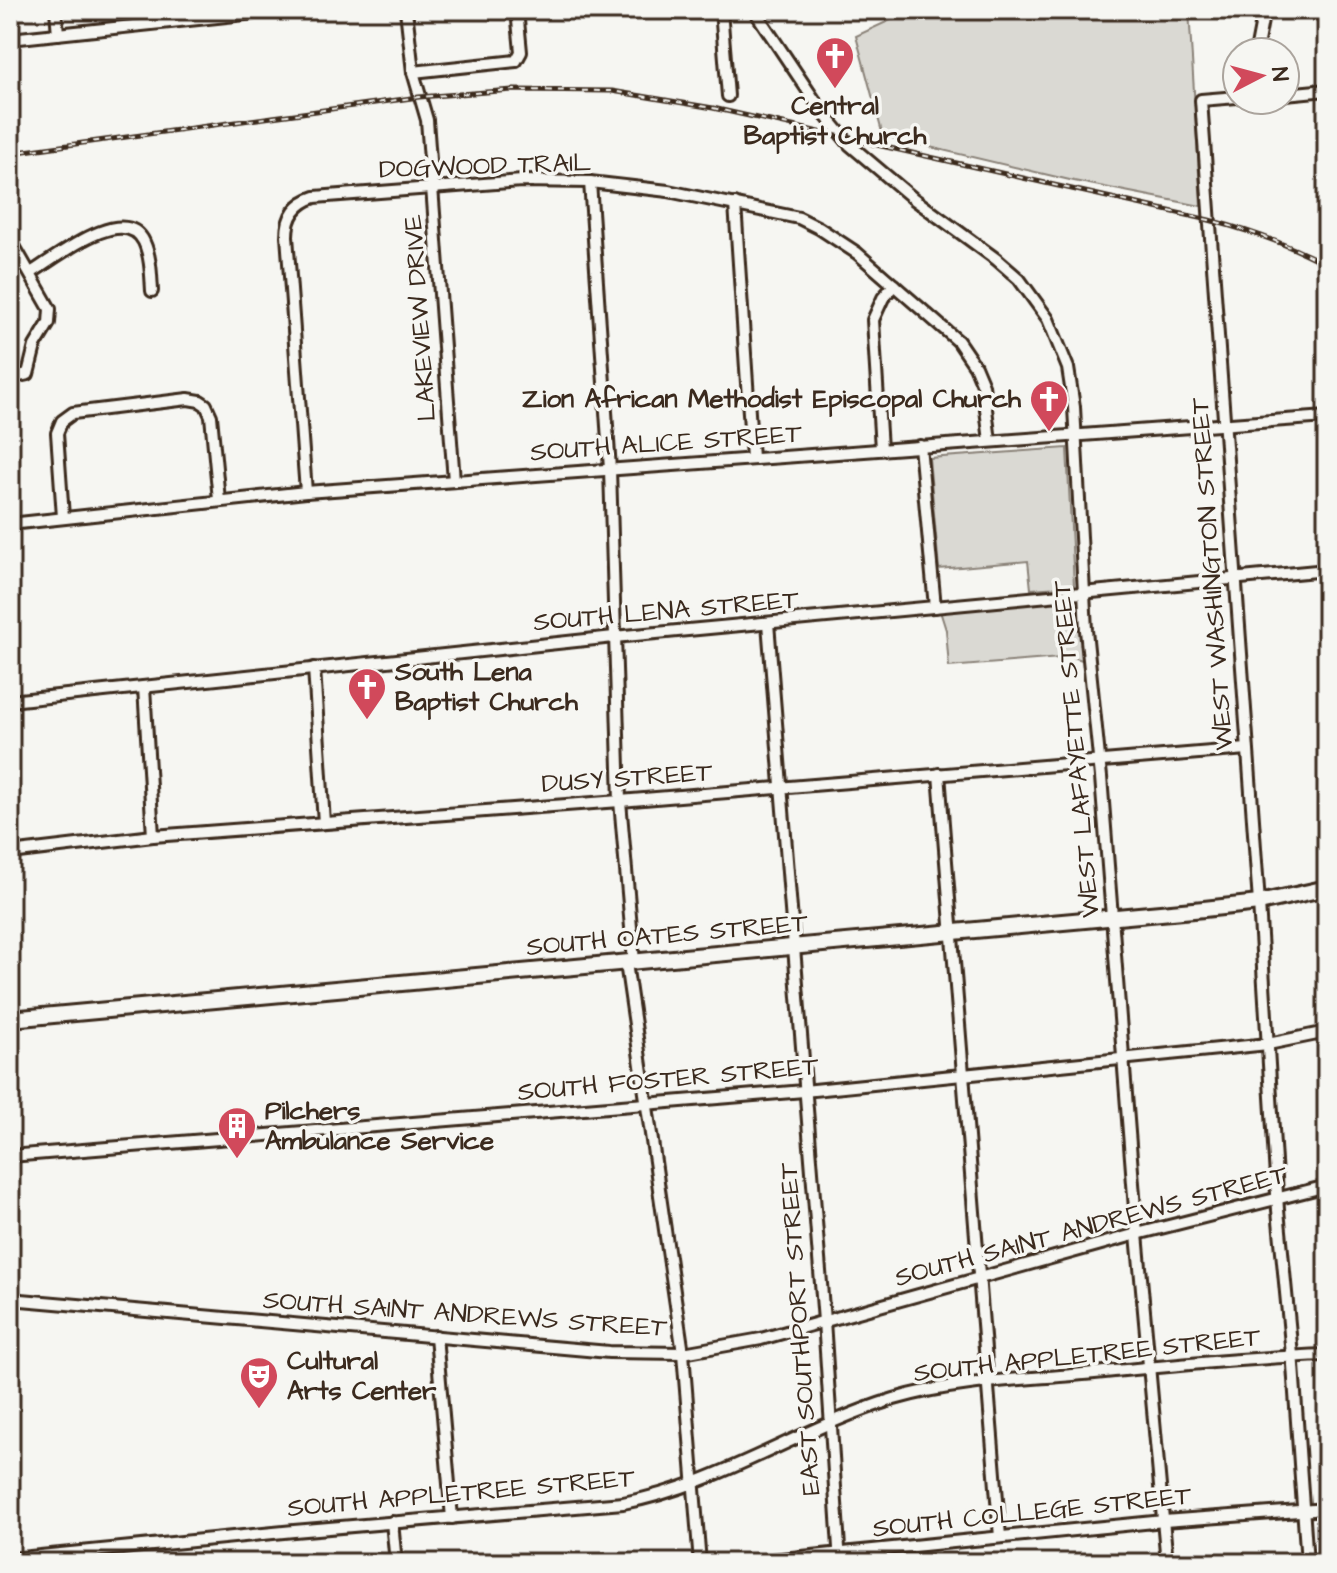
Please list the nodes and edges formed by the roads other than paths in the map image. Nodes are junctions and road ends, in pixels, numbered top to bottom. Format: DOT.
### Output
graph roads {
  1 [pos="56,10"];
  2 [pos="283,10"];
  3 [pos="406,10"];
  4 [pos="517,10"];
  5 [pos="721,10"];
  6 [pos="754,10"];
  7 [pos="1264,10"];
  8 [pos="58,34"];
  9 [pos="1259,36"];
  10 [pos="10,39"];
  11 [pos="413,72"];
  12 [pos="1327,90"];
  13 [pos="1301,92"];
  14 [pos="728,96"];
  15 [pos="1221,98"];
  16 [pos="590,182"];
  17 [pos="433,188"];
  18 [pos="735,204"];
  19 [pos="10,239"];
  20 [pos="31,273"];
  21 [pos="894,285"];
  22 [pos="152,291"];
  23 [pos="10,378"];
  24 [pos="1327,417"];
  25 [pos="1223,424"];
  26 [pos="1076,435"];
  27 [pos="990,441"];
  28 [pos="920,446"];
  29 [pos="881,449"];
  30 [pos="752,458"];
  31 [pos="610,469"];
  32 [pos="454,481"];
  33 [pos="306,492"];
  34 [pos="219,500"];
  35 [pos="63,517"];
  36 [pos="10,524"];
  37 [pos="1327,570"];
  38 [pos="1234,579"];
  39 [pos="1083,594"];
  40 [pos="935,607"];
  41 [pos="768,623"];
  42 [pos="614,637"];
  43 [pos="314,668"];
  44 [pos="144,687"];
  45 [pos="10,701"];
  46 [pos="1247,749"];
  47 [pos="1099,761"];
  48 [pos="939,774"];
  49 [pos="781,788"];
  50 [pos="620,801"];
  51 [pos="324,823"];
  52 [pos="153,836"];
  53 [pos="10,853"];
  54 [pos="1327,888"];
  55 [pos="1259,903"];
  56 [pos="1113,918"];
  57 [pos="952,932"];
  58 [pos="794,947"];
  59 [pos="630,962"];
  60 [pos="10,1019"];
  61 [pos="1327,1032"];
  62 [pos="1268,1044"];
  63 [pos="1124,1060"];
  64 [pos="964,1076"];
  65 [pos="804,1091"];
  66 [pos="646,1104"];
  67 [pos="10,1156"];
  68 [pos="1327,1186"];
  69 [pos="1279,1198"];
  70 [pos="1137,1234"];
  71 [pos="979,1277"];
  72 [pos="10,1299"];
  73 [pos="824,1321"];
  74 [pos="436,1336"];
  75 [pos="683,1353"];
  76 [pos="1327,1355"];
  77 [pos="1292,1356"];
  78 [pos="1149,1368"];
  79 [pos="988,1383"];
  80 [pos="829,1424"];
  81 [pos="693,1482"];
  82 [pos="1327,1509"];
  83 [pos="1303,1510"];
  84 [pos="452,1518"];
  85 [pos="1164,1521"];
  86 [pos="392,1522"];
  87 [pos="1000,1537"];
  88 [pos="840,1558"];
  89 [pos="10,1559"];
  90 [pos="396,1563"];
  91 [pos="700,1563"];
  92 [pos="742,1563"];
  93 [pos="1167,1563"];
  94 [pos="1307,1563"];
  1 -- 8 [label="street"];
  2 -- 8 [label="street"];
  3 -- 11 [label="street, LAKEVIEW DRIVE"];
  4 -- 11 [label="street"];
  5 -- 14 [label="street"];
  6 -- 26 [label="street, WEST LAFAYETTE STREET"];
  7 -- 9 [label="street"];
  8 -- 10 [label="street"];
  11 -- 17 [label="street, LAKEVIEW DRIVE"];
  12 -- 13 [label="street"];
  15 -- 25 [label="street, WEST WASHINGTON STREET"];
  16 -- 17 [label="street, DOGWOOD TRAIL"];
  16 -- 18 [label="street, DOGWOOD TRAIL"];
  16 -- 31 [label="street"];
  17 -- 32 [label="street, LAKEVIEW DRIVE"];
  17 -- 33 [label="street, DOGWOOD TRAIL"];
  18 -- 21 [label="street, DOGWOOD TRAIL"];
  18 -- 30 [label="street"];
  19 -- 20 [label="street"];
  20 -- 22 [label="street"];
  20 -- 23 [label="street"];
  21 -- 27 [label="street, DOGWOOD TRAIL"];
  21 -- 29 [label="street"];
  24 -- 25 [label="street, SOUTH ALICE STREET"];
  25 -- 26 [label="street, SOUTH ALICE STREET"];
  25 -- 38 [label="street, WEST WASHINGTON STREET"];
  26 -- 27 [label="street, SOUTH ALICE STREET"];
  26 -- 39 [label="street, WEST LAFAYETTE STREET"];
  27 -- 28 [label="street, SOUTH ALICE STREET"];
  28 -- 29 [label="street, SOUTH ALICE STREET"];
  28 -- 40 [label="street"];
  29 -- 30 [label="street, SOUTH ALICE STREET"];
  30 -- 31 [label="street, SOUTH ALICE STREET"];
  31 -- 32 [label="street, SOUTH ALICE STREET"];
  31 -- 42 [label="street"];
  32 -- 33 [label="street, SOUTH ALICE STREET"];
  33 -- 34 [label="street, SOUTH ALICE STREET"];
  34 -- 35 [label="street, SOUTH ALICE STREET"];
  34 -- 35 [label="street"];
  35 -- 36 [label="street, SOUTH ALICE STREET"];
  37 -- 38 [label="street, SOUTH LENA STREET"];
  38 -- 39 [label="street, SOUTH LENA STREET"];
  38 -- 46 [label="street, WEST WASHINGTON STREET"];
  39 -- 40 [label="street, SOUTH LENA STREET"];
  39 -- 47 [label="street, WEST LAFAYETTE STREET"];
  40 -- 41 [label="street, SOUTH LENA STREET"];
  41 -- 42 [label="street, SOUTH LENA STREET"];
  41 -- 49 [label="street, EAST SOUTHPORT STREET"];
  42 -- 43 [label="street, SOUTH LENA STREET"];
  42 -- 50 [label="street"];
  43 -- 44 [label="street, SOUTH LENA STREET"];
  43 -- 51 [label="street"];
  44 -- 45 [label="street, SOUTH LENA STREET"];
  44 -- 52 [label="street"];
  46 -- 47 [label="street, DUSY STREET"];
  46 -- 55 [label="street, WEST WASHINGTON STREET"];
  47 -- 48 [label="street, DUSY STREET"];
  47 -- 56 [label="street, WEST LAFAYETTE STREET"];
  48 -- 49 [label="street, DUSY STREET"];
  48 -- 57 [label="street"];
  49 -- 50 [label="street, DUSY STREET"];
  49 -- 58 [label="street, EAST SOUTHPORT STREET"];
  50 -- 51 [label="street, DUSY STREET"];
  50 -- 59 [label="street"];
  51 -- 52 [label="street, DUSY STREET"];
  52 -- 53 [label="street, DUSY STREET"];
  54 -- 55 [label="main road, SOUTH OATES STREET"];
  55 -- 56 [label="main road, SOUTH OATES STREET"];
  55 -- 62 [label="street, WEST WASHINGTON STREET"];
  56 -- 57 [label="main road, SOUTH OATES STREET"];
  56 -- 63 [label="street, WEST LAFAYETTE STREET"];
  57 -- 58 [label="main road, SOUTH OATES STREET"];
  57 -- 64 [label="street"];
  58 -- 59 [label="main road, SOUTH OATES STREET"];
  58 -- 65 [label="street, EAST SOUTHPORT STREET"];
  59 -- 60 [label="main road, SOUTH OATES STREET"];
  59 -- 66 [label="street"];
  61 -- 62 [label="street, SOUTH FOSTER STREET"];
  62 -- 63 [label="street, SOUTH FOSTER STREET"];
  62 -- 69 [label="street, WEST WASHINGTON STREET"];
  63 -- 64 [label="street, SOUTH FOSTER STREET"];
  63 -- 70 [label="street, WEST LAFAYETTE STREET"];
  64 -- 65 [label="street, SOUTH FOSTER STREET"];
  64 -- 71 [label="street"];
  65 -- 66 [label="street, SOUTH FOSTER STREET"];
  65 -- 73 [label="street, EAST SOUTHPORT STREET"];
  66 -- 67 [label="street, SOUTH FOSTER STREET"];
  66 -- 75 [label="street"];
  68 -- 69 [label="street, SOUTH SAINT ANDREWS STREET"];
  69 -- 70 [label="street, SOUTH SAINT ANDREWS STREET"];
  69 -- 77 [label="street, WEST WASHINGTON STREET"];
  70 -- 71 [label="street, SOUTH SAINT ANDREWS STREET"];
  70 -- 78 [label="street, WEST LAFAYETTE STREET"];
  71 -- 73 [label="street, SOUTH SAINT ANDREWS STREET"];
  71 -- 79 [label="street"];
  72 -- 74 [label="street, SOUTH SAINT ANDREWS STREET"];
  73 -- 75 [label="street, SOUTH SAINT ANDREWS STREET"];
  73 -- 80 [label="street, EAST SOUTHPORT STREET"];
  74 -- 75 [label="street, SOUTH SAINT ANDREWS STREET"];
  74 -- 84 [label="street"];
  75 -- 81 [label="street"];
  76 -- 77 [label="street, SOUTH APPLETREE STREET"];
  77 -- 78 [label="street, SOUTH APPLETREE STREET"];
  77 -- 83 [label="street, WEST WASHINGTON STREET"];
  78 -- 79 [label="street, SOUTH APPLETREE STREET"];
  78 -- 85 [label="street, WEST LAFAYETTE STREET"];
  79 -- 80 [label="street, SOUTH APPLETREE STREET"];
  79 -- 87 [label="street"];
  80 -- 81 [label="street, SOUTH APPLETREE STREET"];
  80 -- 88 [label="street, EAST SOUTHPORT STREET"];
  81 -- 84 [label="street, SOUTH APPLETREE STREET"];
  81 -- 91 [label="street"];
  82 -- 83 [label="street, SOUTH COLLEGE STREET"];
  83 -- 85 [label="street, SOUTH COLLEGE STREET"];
  83 -- 94 [label="street, WEST WASHINGTON STREET"];
  84 -- 86 [label="street, SOUTH APPLETREE STREET"];
  85 -- 87 [label="street, SOUTH COLLEGE STREET"];
  85 -- 93 [label="street, WEST LAFAYETTE STREET"];
  86 -- 89 [label="street, SOUTH APPLETREE STREET"];
  86 -- 90 [label="street"];
  87 -- 88 [label="street, SOUTH COLLEGE STREET"];
  88 -- 92 [label="street, SOUTH COLLEGE STREET"];
}
